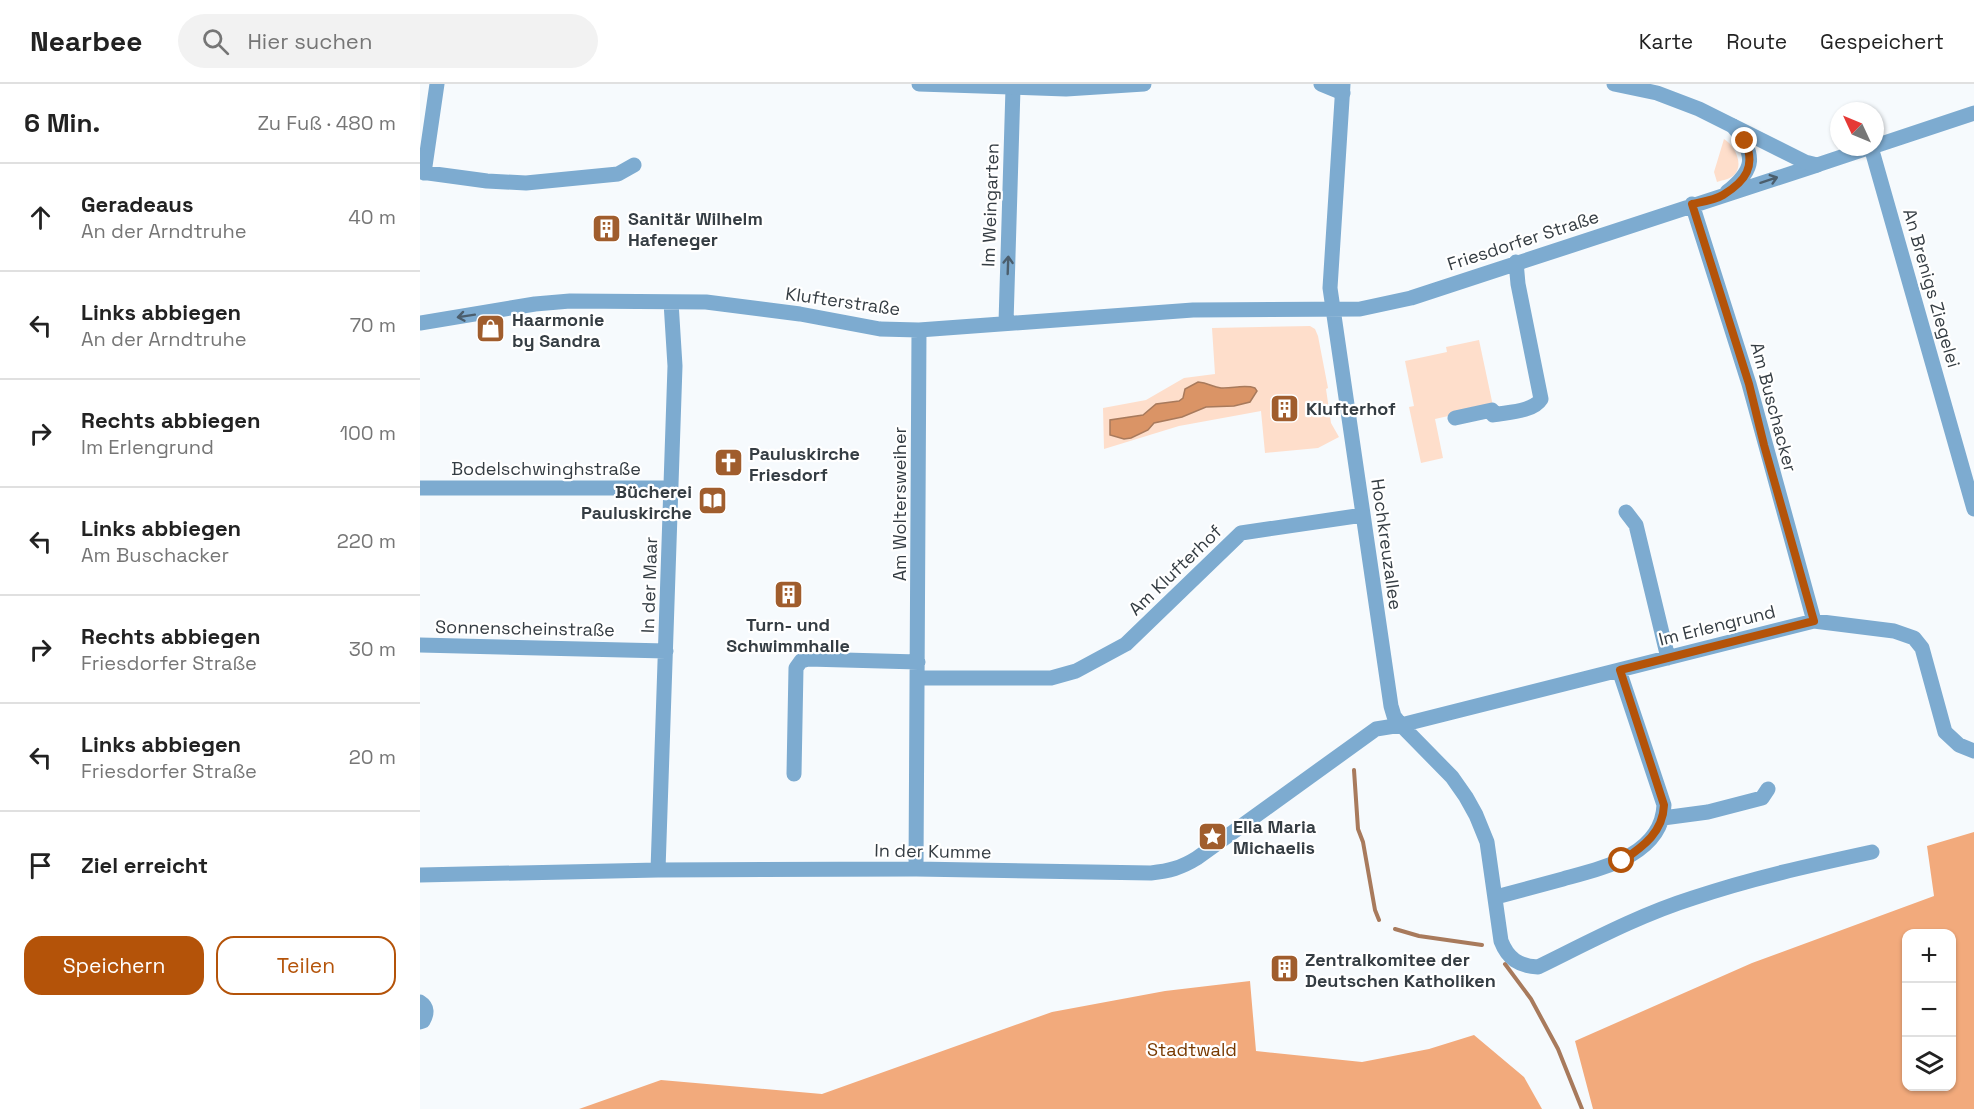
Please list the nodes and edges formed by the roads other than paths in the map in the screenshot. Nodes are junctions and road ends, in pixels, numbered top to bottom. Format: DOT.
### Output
graph roads {
  1 [pos="438,84"];
  2 [pos="919,84"];
  3 [pos="1144,84"];
  4 [pos="1322,84"];
  5 [pos="1614,84"];
  6 [pos="1085,86"];
  7 [pos="1013,88"];
  8 [pos="1343,88"];
  9 [pos="1974,113"];
  10 [pos="1732,124"];
  11 [pos="1884,142"];
  12 [pos="1844,156"];
  13 [pos="1876,156"];
  14 [pos="634,165"];
  15 [pos="1817,165"];
  16 [pos="422,173"];
  17 [pos="1722,196"];
  18 [pos="1692,204"];
  19 [pos="1516,262"];
  20 [pos="671,302"];
  21 [pos="1334,309"];
  22 [pos="420,323"];
  23 [pos="1006,323"];
  24 [pos="919,330"];
  25 [pos="1455,418"];
  26 [pos="420,488"];
  27 [pos="671,488"];
  28 [pos="1974,509"];
  29 [pos="1626,512"];
  30 [pos="1363,514"];
  31 [pos="1814,621"];
  32 [pos="420,645"];
  33 [pos="666,651"];
  34 [pos="1668,658"];
  35 [pos="918,662"];
  36 [pos="1620,670"];
  37 [pos="917,678"];
  38 [pos="1401,725"];
  39 [pos="1974,751"];
  40 [pos="794,774"];
  41 [pos="1768,789"];
  42 [pos="1663,818"];
  43 [pos="1872,852"];
  44 [pos="916,869"];
  45 [pos="658,870"];
  46 [pos="420,875"];
  47 [pos="1496,897"];
  48 [pos="420,1002"];
  49 [pos="420,1022"];
  1 -- 16 [label="street"];
  2 -- 7 [label="street"];
  3 -- 6 [label="street"];
  4 -- 8 [label="street"];
  5 -- 10 [label="street"];
  6 -- 7 [label="street"];
  23 -- 7 [label="street, Im Weingarten, one-way"];
  8 -- 21 [label="street, Hochkreuzallee"];
  9 -- 11 [label="street, Friesdorfer Straße"];
  10 -- 15 [label="street"];
  10 -- 17 [label="street, Friesdorfer Straße"];
  12 -- 15 [label="street, Friesdorfer Straße"];
  13 -- 28 [label="street, An Brenigs Ziegelei"];
  14 -- 16 [label="street"];
  17 -- 15 [label="street, Friesdorfer Straße, one-way"];
  17 -- 18 [label="street, Friesdorfer Straße"];
  18 -- 19 [label="street, Friesdorfer Straße"];
  18 -- 31 [label="street, Am Buschacker"];
  19 -- 21 [label="street, Friesdorfer Straße"];
  19 -- 25 [label="street"];
  20 -- 22 [label="street, Klufterstraße, one-way"];
  20 -- 24 [label="street, Klufterstraße"];
  20 -- 27 [label="street, In der Maar"];
  21 -- 23 [label="street, Klufterstraße"];
  21 -- 30 [label="street, Hochkreuzallee"];
  23 -- 24 [label="street, Klufterstraße"];
  24 -- 35 [label="street, Am Woltersweiher"];
  26 -- 27 [label="street, Bodelschwinghstraße"];
  27 -- 33 [label="street, In der Maar"];
  29 -- 34 [label="street"];
  30 -- 37 [label="street, Am Klufterhof"];
  30 -- 38 [label="street, Hochkreuzallee"];
  31 -- 34 [label="street, Im Erlengrund"];
  31 -- 39 [label="street, Im Erlengrund"];
  32 -- 33 [label="street, Sonnenscheinstraße"];
  33 -- 45 [label="street, In der Maar"];
  34 -- 36 [label="street, Im Erlengrund"];
  35 -- 37 [label="street, Am Woltersweiher"];
  35 -- 40 [label="street"];
  36 -- 38 [label="street, Im Erlengrund"];
  36 -- 42 [label="street"];
  37 -- 44 [label="street, Am Woltersweiher"];
  38 -- 44 [label="street, In der Kumme"];
  38 -- 47 [label="street, Hochkreuzallee"];
  41 -- 42 [label="street"];
  42 -- 47 [label="street"];
  43 -- 47 [label="street, Hochkreuzallee"];
  44 -- 45 [label="street, In der Kumme"];
  45 -- 46 [label="street, In der Kumme"];
  48 -- 49 [label="street"];
}
